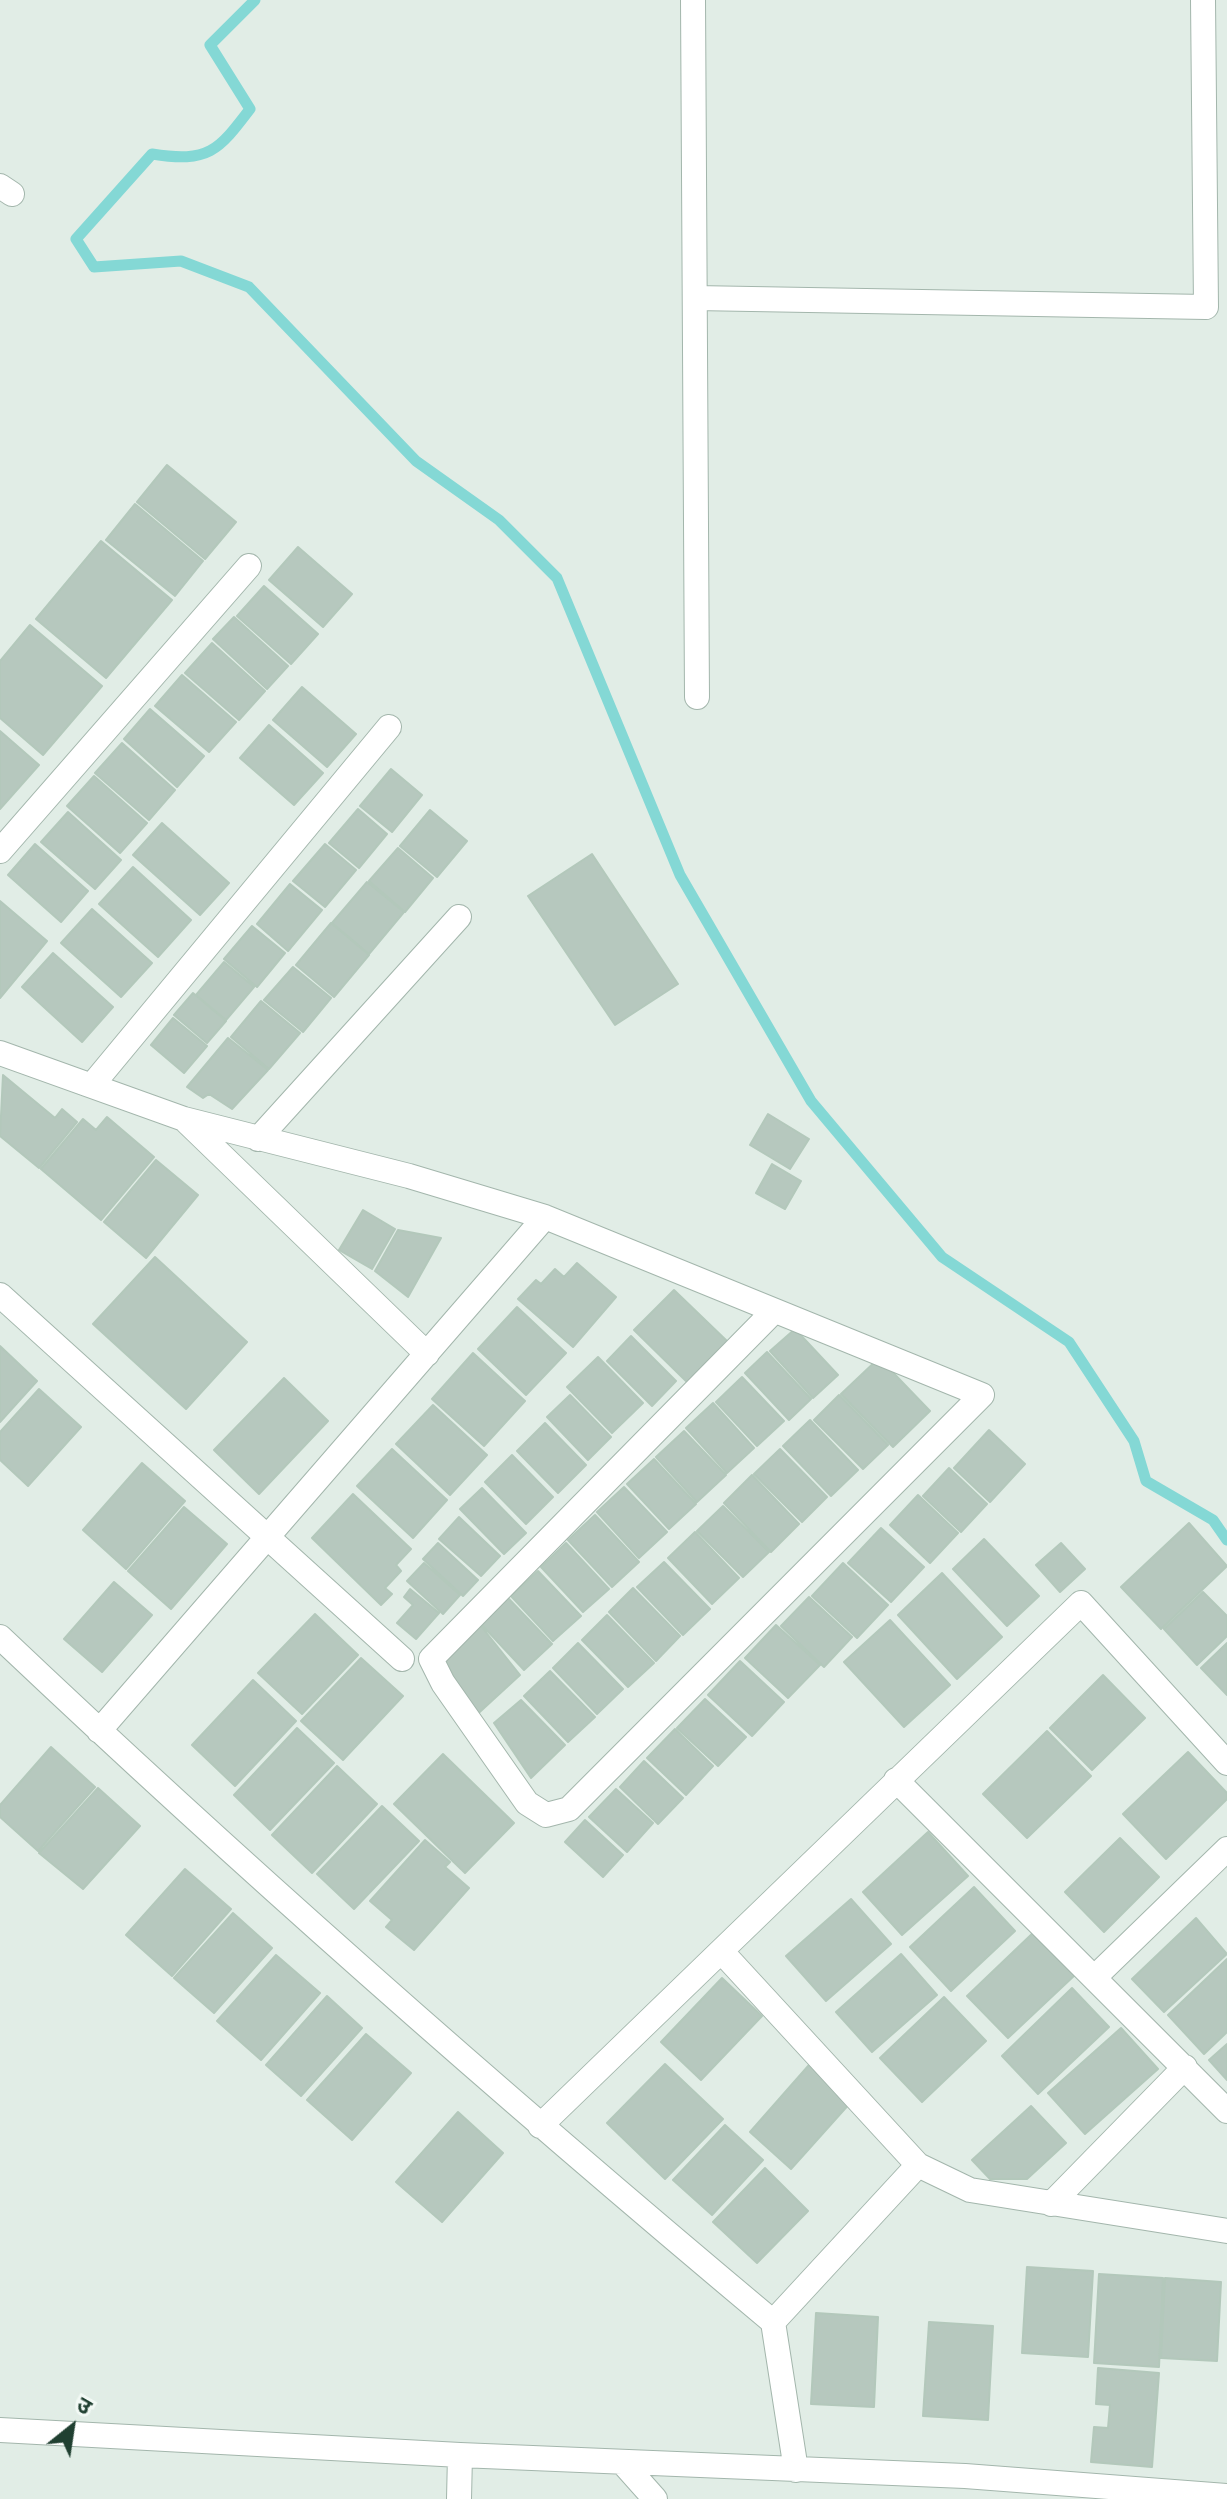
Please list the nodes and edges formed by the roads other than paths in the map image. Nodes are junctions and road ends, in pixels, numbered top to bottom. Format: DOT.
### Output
graph roads {
  1 [pos="693,0"];
  2 [pos="1203,0"];
  3 [pos="695,298"];
  4 [pos="249,566"];
  5 [pos="697,697"];
  6 [pos="389,727"];
  7 [pos="0,851"];
  8 [pos="459,917"];
  9 [pos="0,1053"];
  10 [pos="93,1084"];
  11 [pos="184,1119"];
  12 [pos="258,1139"];
  13 [pos="545,1217"];
  14 [pos="0,1295"];
  15 [pos="774,1311"];
  16 [pos="427,1354"];
  17 [pos="265,1536"];
  18 [pos="0,1637"];
  19 [pos="402,1659"];
  20 [pos="99,1731"];
  21 [pos="1227,1763"];
  22 [pos="896,1780"];
  23 [pos="1227,1849"];
  24 [pos="721,1951"];
  25 [pos="1096,1976"];
  26 [pos="1185,2067"];
  27 [pos="1227,2111"];
  28 [pos="540,2126"];
  29 [pos="918,2165"];
  30 [pos="1051,2204"];
  31 [pos="1227,2231"];
  32 [pos="773,2322"];
  33 [pos="0,2430"];
  34 [pos="460,2455"];
  35 [pos="623,2463"];
  36 [pos="796,2470"];
  37 [pos="964,2488"];
  38 [pos="1227,2496"];
  39 [pos="459,2499"];
  40 [pos="655,2499"];
  1 -- 3 [label="street"];
  2 -- 3 [label="street"];
  3 -- 5 [label="street"];
  4 -- 7 [label="street"];
  6 -- 10 [label="street"];
  8 -- 12 [label="street"];
  9 -- 10 [label="street"];
  10 -- 11 [label="street"];
  11 -- 12 [label="street"];
  11 -- 16 [label="street"];
  12 -- 13 [label="street"];
  13 -- 15 [label="street"];
  13 -- 16 [label="street"];
  14 -- 17 [label="street"];
  15 -- 15 [label="street"];
  16 -- 17 [label="street"];
  17 -- 19 [label="street"];
  17 -- 20 [label="street"];
  18 -- 20 [label="street"];
  20 -- 28 [label="street"];
  21 -- 22 [label="street"];
  22 -- 24 [label="street"];
  22 -- 25 [label="street"];
  23 -- 25 [label="street"];
  24 -- 28 [label="street"];
  24 -- 29 [label="street"];
  25 -- 26 [label="street"];
  26 -- 27 [label="street"];
  26 -- 30 [label="street"];
  28 -- 32 [label="street"];
  29 -- 30 [label="street"];
  29 -- 32 [label="street"];
  30 -- 31 [label="street"];
  32 -- 36 [label="street"];
  33 -- 34 [label="street"];
  34 -- 35 [label="street"];
  34 -- 39 [label="street"];
  35 -- 36 [label="street"];
  35 -- 40 [label="street"];
  36 -- 37 [label="street"];
  37 -- 38 [label="street"];
}
